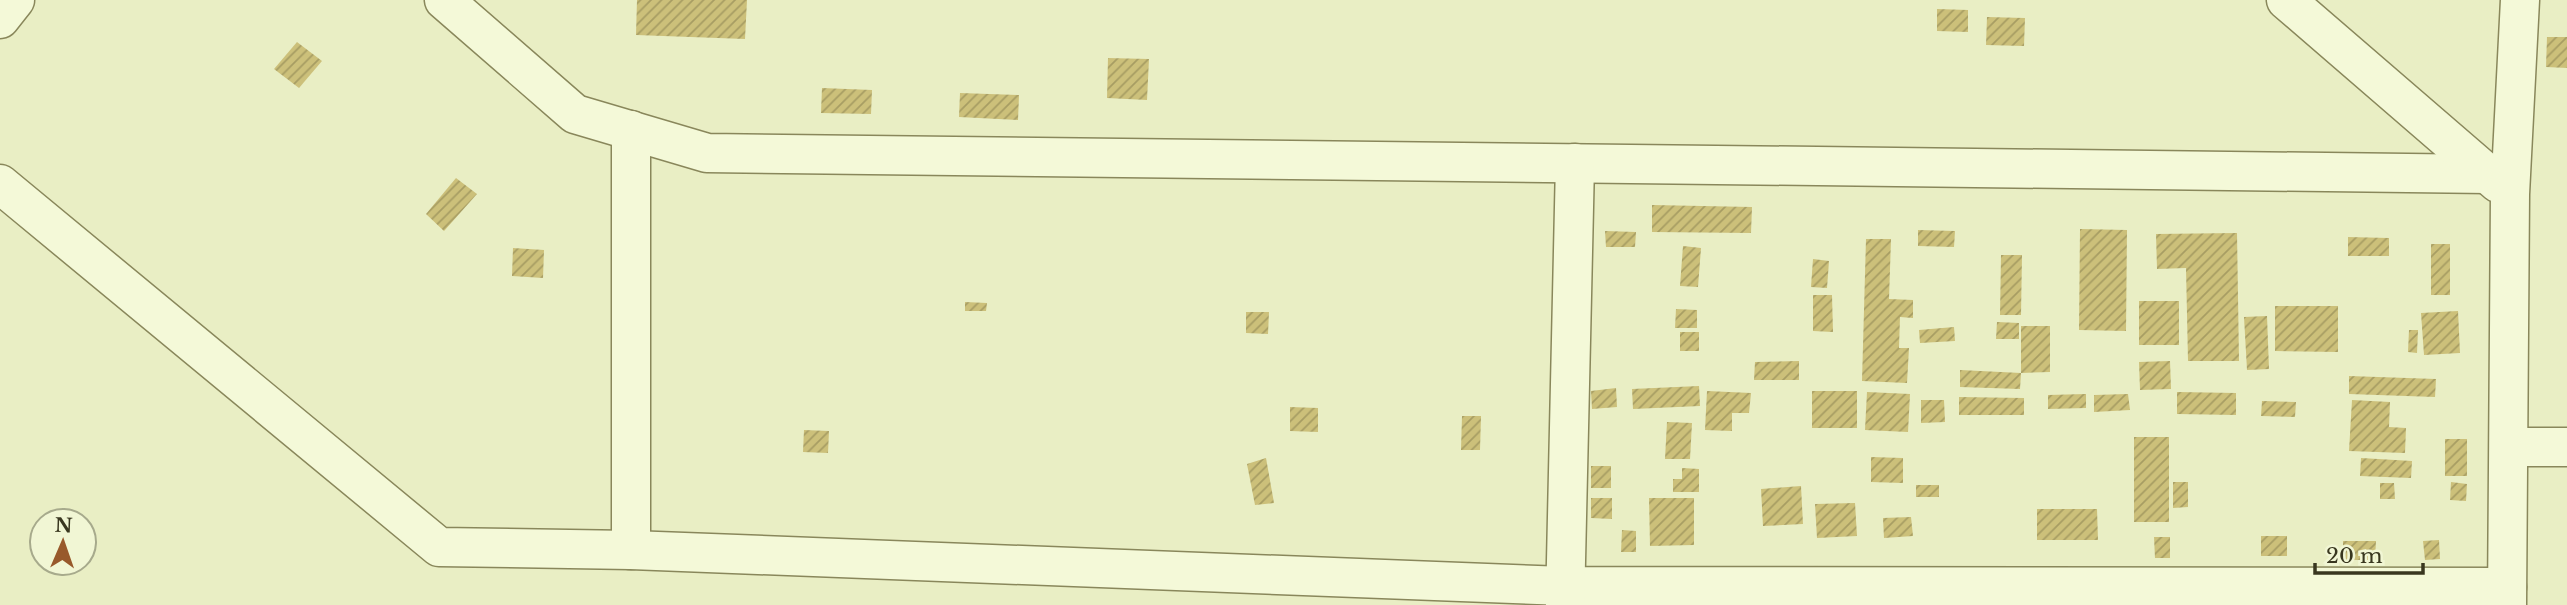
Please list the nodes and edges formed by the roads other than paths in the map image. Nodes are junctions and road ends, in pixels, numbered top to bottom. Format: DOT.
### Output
graph roads {
  1 [pos="15,0"];
  2 [pos="444,0"];
  3 [pos="2286,0"];
  4 [pos="2520,0"];
  5 [pos="0,19"];
  6 [pos="631,131"];
  7 [pos="1575,163"];
  8 [pos="0,184"];
  9 [pos="2499,184"];
  10 [pos="2510,447"];
  11 [pos="2567,447"];
  12 [pos="631,550"];
  13 [pos="1565,595"];
  14 [pos="2507,596"];
  1 -- 5 [label="street"];
  2 -- 6 [label="street"];
  3 -- 9 [label="street"];
  4 -- 9 [label="street"];
  6 -- 7 [label="street"];
  6 -- 12 [label="street"];
  7 -- 9 [label="street"];
  7 -- 13 [label="street"];
  8 -- 12 [label="street"];
  9 -- 10 [label="street"];
  10 -- 11 [label="street"];
  10 -- 14 [label="street"];
  12 -- 13 [label="street"];
  13 -- 14 [label="street"];
}
